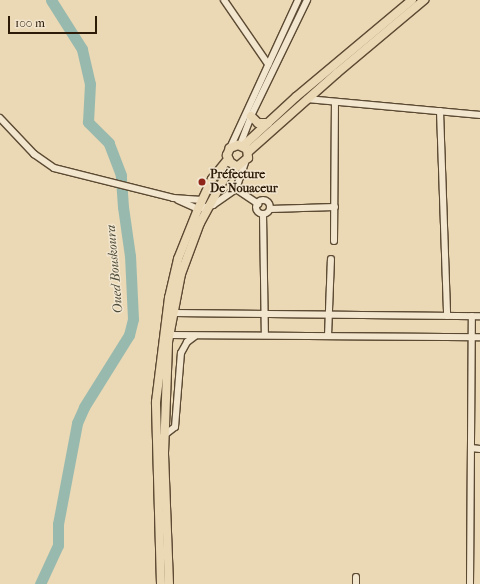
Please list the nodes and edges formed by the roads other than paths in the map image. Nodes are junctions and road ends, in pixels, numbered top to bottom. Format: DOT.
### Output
graph roads {
  1 [pos="224,0"];
  2 [pos="298,0"];
  3 [pos="412,0"];
  4 [pos="424,0"];
  5 [pos="306,3"];
  6 [pos="268,64"];
  7 [pos="307,99"];
  8 [pos="335,103"];
  9 [pos="440,111"];
  10 [pos="480,115"];
  11 [pos="251,116"];
  12 [pos="0,118"];
  13 [pos="268,123"];
  14 [pos="230,148"];
  15 [pos="243,148"];
  16 [pos="228,159"];
  17 [pos="245,163"];
  18 [pos="236,166"];
  19 [pos="236,189"];
  20 [pos="173,198"];
  21 [pos="202,200"];
  22 [pos="258,204"];
  23 [pos="335,207"];
  24 [pos="207,208"];
  25 [pos="270,208"];
  26 [pos="198,209"];
  27 [pos="263,214"];
  28 [pos="334,241"];
  29 [pos="331,259"];
  30 [pos="174,313"];
  31 [pos="264,314"];
  32 [pos="329,315"];
  33 [pos="447,316"];
  34 [pos="472,316"];
  35 [pos="480,316"];
  36 [pos="170,334"];
  37 [pos="197,335"];
  38 [pos="265,335"];
  39 [pos="328,336"];
  40 [pos="472,337"];
  41 [pos="480,338"];
  42 [pos="160,437"];
  43 [pos="471,448"];
  44 [pos="480,449"];
  45 [pos="356,577"];
  46 [pos="161,584"];
  47 [pos="169,584"];
  48 [pos="356,584"];
  49 [pos="470,584"];
  1 -- 6 [label="street"];
  2 -- 5 [label="street"];
  2 -- 6 [label="street"];
  3 -- 13 [label="main road"];
  4 -- 7 [label="main road"];
  5 -- 11 [label="street"];
  6 -- 14 [label="street"];
  7 -- 8 [label="street"];
  7 -- 15 [label="main road"];
  8 -- 9 [label="street"];
  8 -- 23 [label="street"];
  9 -- 10 [label="street"];
  9 -- 33 [label="street"];
  11 -- 13 [label="main road"];
  11 -- 15 [label="street"];
  12 -- 20 [label="street"];
  13 -- 15 [label="main road"];
  14 -- 15 [label="main road"];
  14 -- 16 [label="main road"];
  15 -- 17 [label="main road"];
  16 -- 18 [label="main road"];
  16 -- 21 [label="main road"];
  17 -- 18 [label="main road"];
  17 -- 19 [label="street"];
  18 -- 24 [label="main road"];
  19 -- 22 [label="street"];
  19 -- 24 [label="street"];
  20 -- 21 [label="street"];
  20 -- 26 [label="street"];
  21 -- 26 [label="main road"];
  22 -- 25 [label="street"];
  22 -- 27 [label="street"];
  23 -- 25 [label="street"];
  23 -- 28 [label="street"];
  24 -- 26 [label="street"];
  24 -- 30 [label="main road"];
  25 -- 27 [label="street"];
  26 -- 42 [label="main road"];
  27 -- 31 [label="street"];
  29 -- 32 [label="street"];
  30 -- 31 [label="street"];
  30 -- 36 [label="main road"];
  31 -- 32 [label="street"];
  31 -- 38 [label="street"];
  32 -- 33 [label="street"];
  32 -- 39 [label="street"];
  33 -- 34 [label="street"];
  34 -- 35 [label="street"];
  34 -- 40 [label="street"];
  36 -- 37 [label="street"];
  36 -- 42 [label="main road"];
  37 -- 38 [label="street"];
  37 -- 42 [label="street"];
  38 -- 39 [label="street"];
  39 -- 40 [label="street"];
  40 -- 41 [label="street"];
  40 -- 43 [label="street"];
  42 -- 46 [label="main road"];
  42 -- 47 [label="main road"];
  43 -- 44 [label="street"];
  43 -- 49 [label="street"];
  45 -- 48 [label="street"];
}
